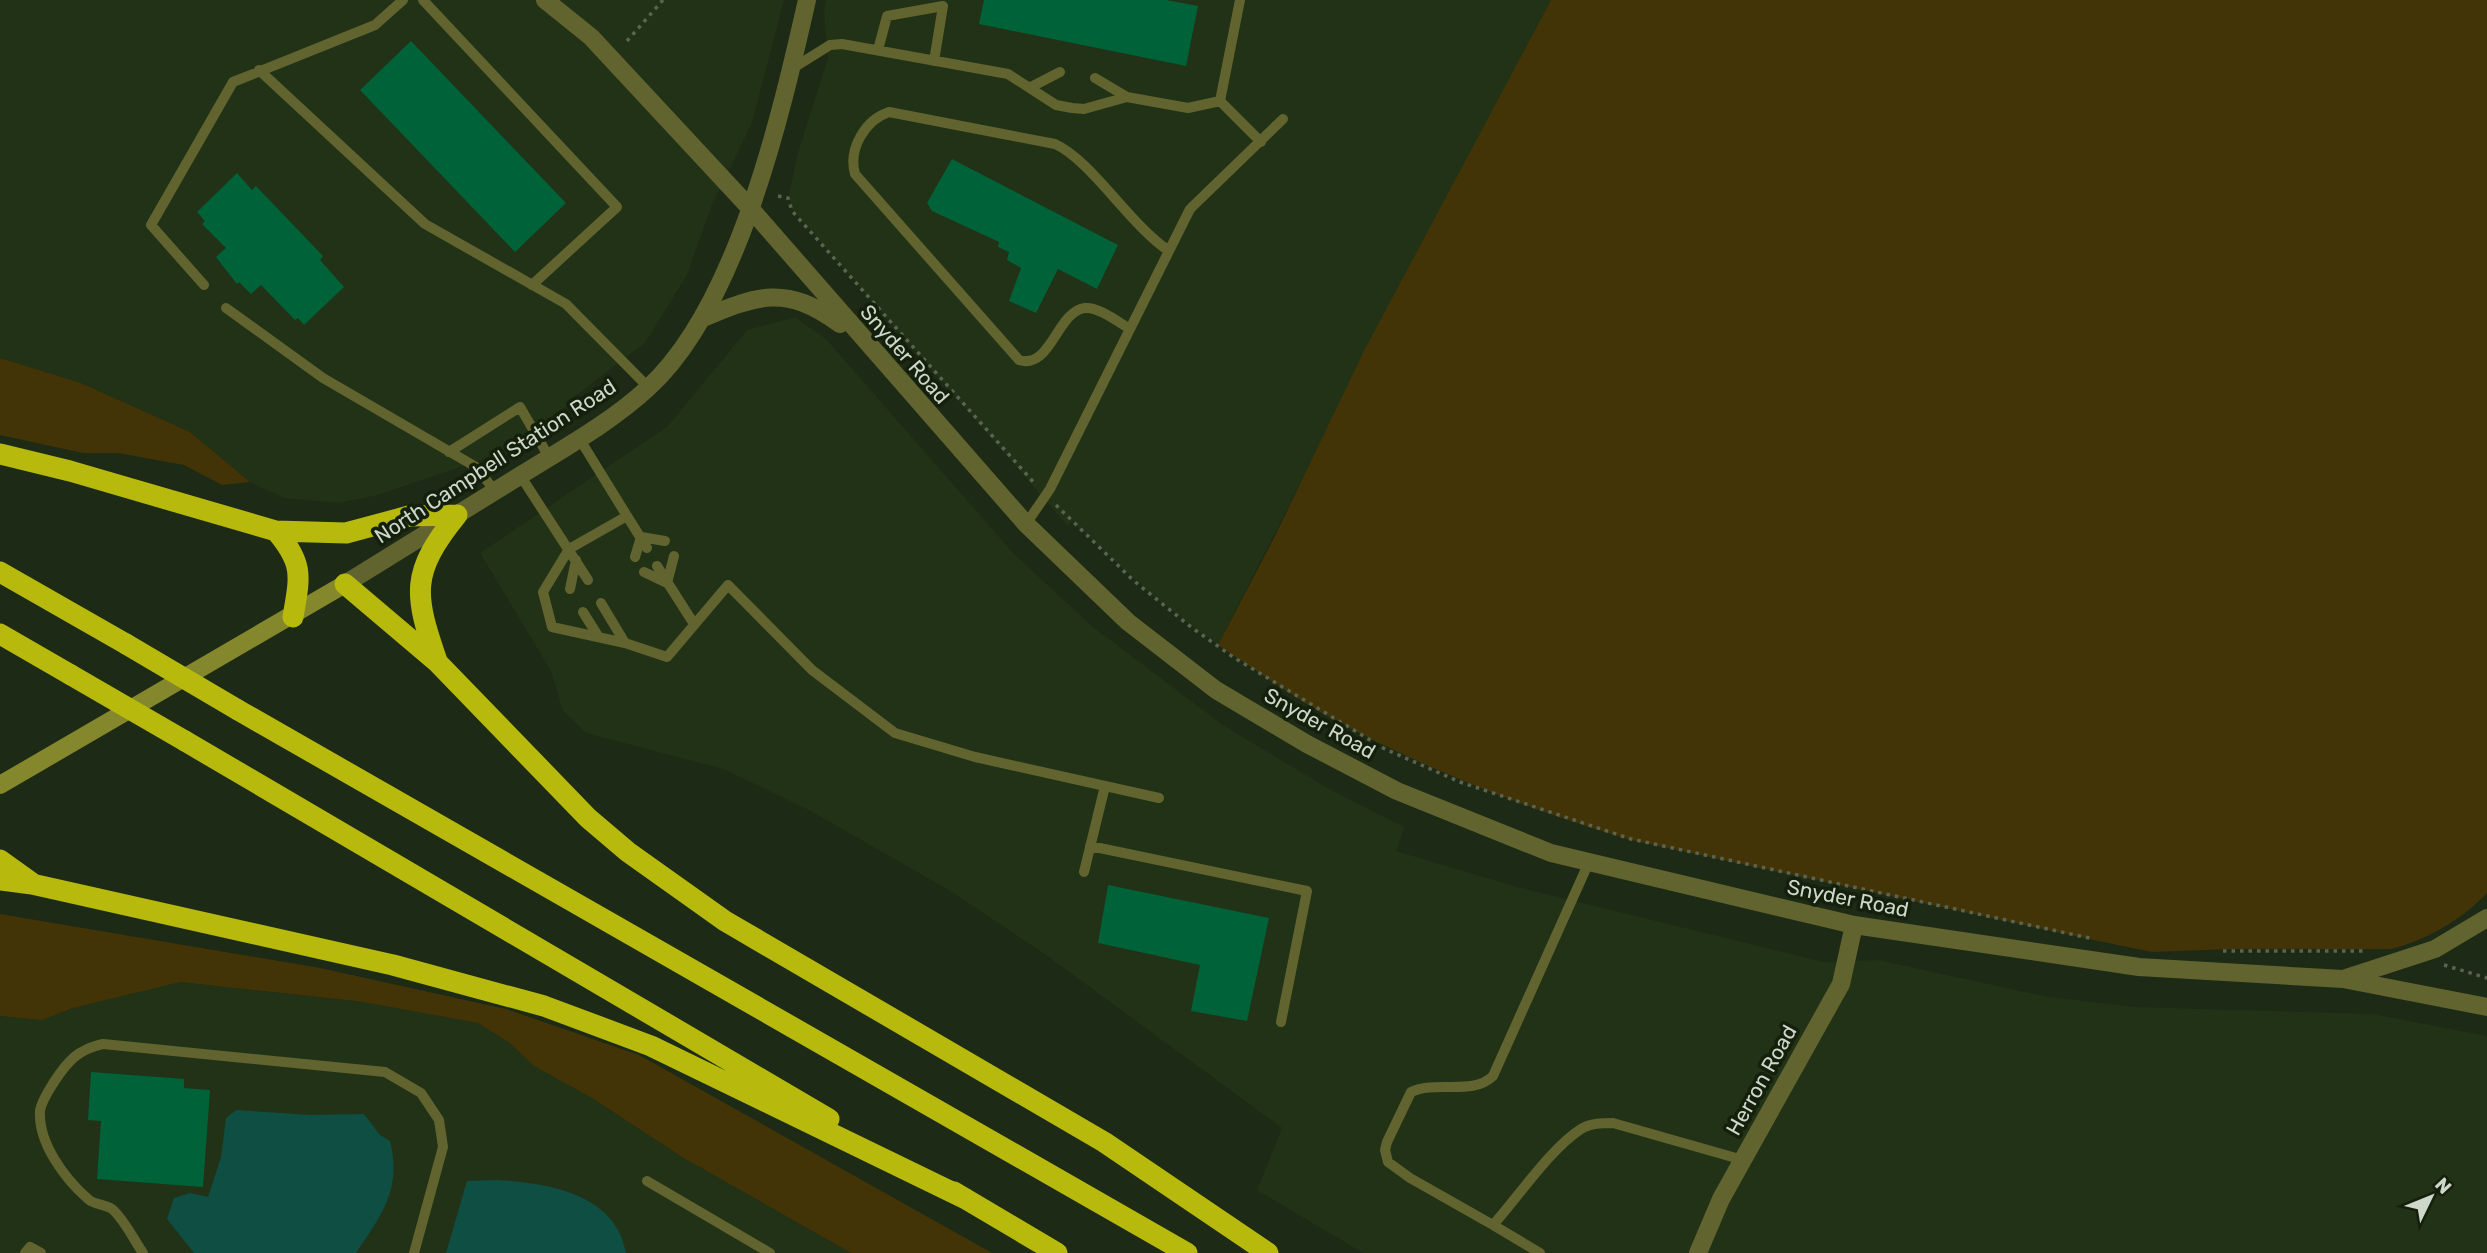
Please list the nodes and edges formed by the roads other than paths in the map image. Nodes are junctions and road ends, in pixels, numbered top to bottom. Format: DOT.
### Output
graph roads {
  1 [pos="403,0"];
  2 [pos="423,0"];
  3 [pos="545,0"];
  4 [pos="807,0"];
  5 [pos="1240,0"];
  6 [pos="874,50"];
  7 [pos="934,61"];
  8 [pos="259,70"];
  9 [pos="790,70"];
  10 [pos="1060,72"];
  11 [pos="1095,78"];
  12 [pos="1031,88"];
  13 [pos="1127,97"];
  14 [pos="1220,101"];
  15 [pos="1283,118"];
  16 [pos="1261,142"];
  17 [pos="750,208"];
  18 [pos="1169,251"];
  19 [pos="204,285"];
  20 [pos="532,285"];
  21 [pos="226,308"];
  22 [pos="701,319"];
  23 [pos="1130,329"];
  24 [pos="862,339"];
  25 [pos="649,388"];
  26 [pos="579,438"];
  27 [pos="450,452"];
  28 [pos="0,454"];
  29 [pos="549,457"];
  30 [pos="520,475"];
  31 [pos="495,491"];
  32 [pos="457,515"];
  33 [pos="627,516"];
  34 [pos="1026,524"];
  35 [pos="276,531"];
  36 [pos="640,537"];
  37 [pos="665,541"];
  38 [pos="569,548"];
  39 [pos="647,548"];
  40 [pos="674,556"];
  41 [pos="635,557"];
  42 [pos="576,560"];
  43 [pos="657,566"];
  44 [pos="0,572"];
  45 [pos="644,572"];
  46 [pos="588,580"];
  47 [pos="667,583"];
  48 [pos="345,584"];
  49 [pos="570,589"];
  50 [pos="601,603"];
  51 [pos="583,612"];
  52 [pos="293,617"];
  53 [pos="694,624"];
  54 [pos="0,634"];
  55 [pos="597,636"];
  56 [pos="625,643"];
  57 [pos="437,662"];
  58 [pos="0,785"];
  59 [pos="1105,786"];
  60 [pos="1159,798"];
  61 [pos="1090,846"];
  62 [pos="0,860"];
  63 [pos="1589,862"];
  64 [pos="1084,872"];
  65 [pos="0,880"];
  66 [pos="32,884"];
  67 [pos="2487,918"];
  68 [pos="1854,925"];
  69 [pos="2343,979"];
  70 [pos="2487,1007"];
  71 [pos="1281,1022"];
  72 [pos="1742,1160"];
  73 [pos="647,1181"];
  74 [pos="966,1199"];
  75 [pos="1493,1225"];
  76 [pos="25,1253"];
  77 [pos="41,1253"];
  78 [pos="143,1253"];
  79 [pos="414,1253"];
  80 [pos="770,1253"];
  81 [pos="1057,1253"];
  82 [pos="1187,1253"];
  83 [pos="1268,1253"];
  84 [pos="1540,1253"];
  85 [pos="1698,1253"];
  1 -- 8 [label="lane"];
  2 -- 20 [label="lane"];
  3 -- 17 [label="street, Snyder Road"];
  4 -- 9 [label="street, North Campbell Station Road"];
  5 -- 14 [label="lane"];
  6 -- 7 [label="lane"];
  6 -- 7 [label="lane"];
  6 -- 9 [label="lane"];
  7 -- 12 [label="lane"];
  8 -- 19 [label="lane"];
  8 -- 20 [label="lane"];
  9 -- 17 [label="street, North Campbell Station Road"];
  10 -- 12 [label="lane"];
  11 -- 13 [label="lane"];
  12 -- 13 [label="lane"];
  13 -- 14 [label="lane"];
  14 -- 16 [label="lane"];
  15 -- 16 [label="lane"];
  16 -- 18 [label="lane"];
  17 -- 22 [label="street, North Campbell Station Road"];
  17 -- 24 [label="street, Snyder Road"];
  18 -- 23 [label="lane"];
  18 -- 23 [label="lane"];
  20 -- 25 [label="lane"];
  21 -- 27 [label="lane"];
  22 -- 24 [label="street"];
  22 -- 25 [label="street, North Campbell Station Road"];
  23 -- 34 [label="lane"];
  24 -- 34 [label="street, Snyder Road"];
  25 -- 26 [label="street, North Campbell Station Road"];
  26 -- 29 [label="street, North Campbell Station Road"];
  26 -- 33 [label="lane"];
  27 -- 29 [label="lane"];
  27 -- 31 [label="lane"];
  28 -- 35 [label="highway"];
  29 -- 30 [label="street, North Campbell Station Road"];
  30 -- 31 [label="street, North Campbell Station Road"];
  30 -- 38 [label="lane"];
  31 -- 32 [label="street, North Campbell Station Road"];
  32 -- 35 [label="highway"];
  32 -- 48 [label="street, North Campbell Station Road"];
  32 -- 57 [label="highway"];
  33 -- 36 [label="lane"];
  33 -- 38 [label="lane"];
  34 -- 63 [label="street, Snyder Road"];
  35 -- 52 [label="highway"];
  36 -- 37 [label="lane"];
  36 -- 39 [label="lane"];
  36 -- 41 [label="lane"];
  38 -- 42 [label="lane"];
  38 -- 55 [label="lane"];
  40 -- 47 [label="lane"];
  42 -- 46 [label="lane"];
  42 -- 49 [label="lane"];
  43 -- 47 [label="lane"];
  44 -- 82 [label="highway, bridge"];
  45 -- 47 [label="lane"];
  47 -- 53 [label="lane"];
  48 -- 52 [label="main road, North Campbell Station Road"];
  48 -- 57 [label="highway"];
  50 -- 56 [label="lane"];
  51 -- 55 [label="lane"];
  52 -- 58 [label="main road, North Campbell Station Road"];
  53 -- 56 [label="lane"];
  53 -- 59 [label="lane"];
  54 -- 74 [label="highway, bridge"];
  55 -- 56 [label="lane"];
  57 -- 83 [label="highway"];
  59 -- 60 [label="lane"];
  59 -- 61 [label="lane"];
  61 -- 64 [label="lane"];
  61 -- 71 [label="lane"];
  62 -- 66 [label="highway"];
  63 -- 68 [label="street, Snyder Road"];
  63 -- 75 [label="lane"];
  65 -- 66 [label="highway"];
  66 -- 74 [label="highway"];
  67 -- 69 [label="street, Snyder Road"];
  68 -- 69 [label="street, Snyder Road"];
  68 -- 72 [label="street, Herron Road"];
  69 -- 70 [label="street, Snyder Road"];
  72 -- 75 [label="lane"];
  72 -- 85 [label="street, Herron Road"];
  73 -- 80 [label="lane"];
  74 -- 81 [label="highway"];
  75 -- 84 [label="lane"];
  76 -- 77 [label="lane"];
  78 -- 79 [label="lane"];
}
